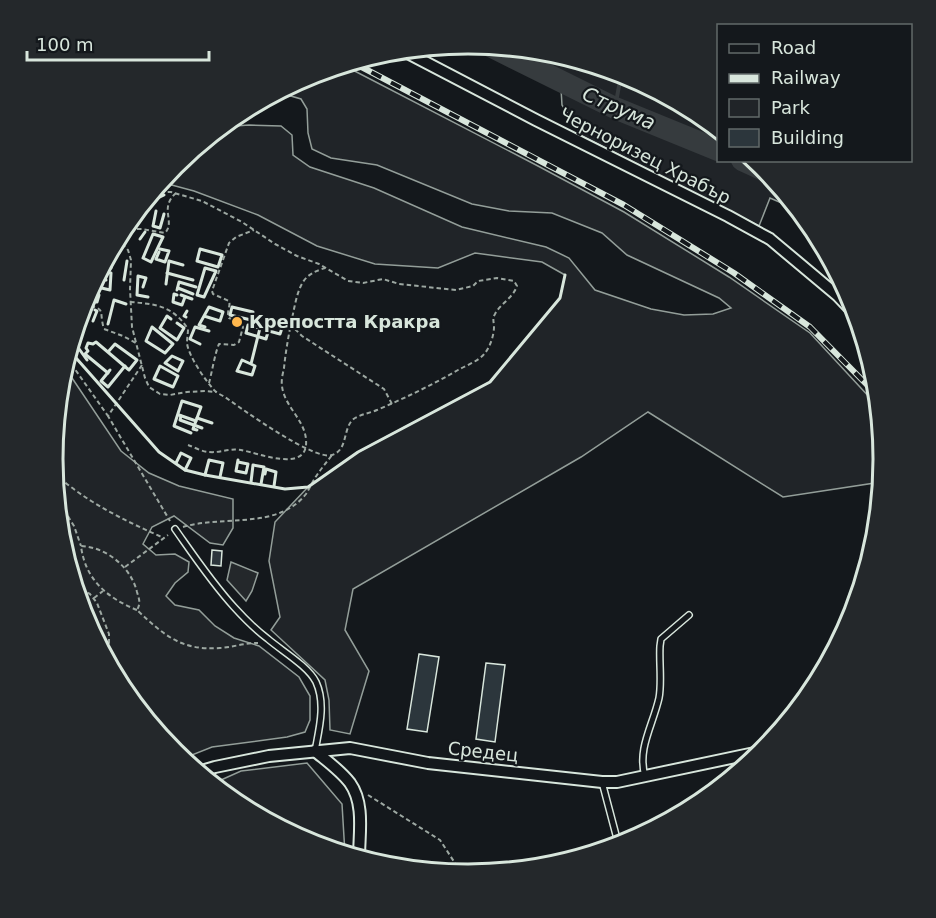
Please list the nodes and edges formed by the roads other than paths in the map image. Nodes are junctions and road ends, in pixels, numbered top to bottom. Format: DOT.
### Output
graph roads {
  1 [pos="425,56"];
  2 [pos="839,297"];
  3 [pos="176,529"];
  4 [pos="689,615"];
  5 [pos="315,751"];
  6 [pos="743,755"];
  7 [pos="208,769"];
  8 [pos="645,776"];
  9 [pos="602,782"];
  10 [pos="616,836"];
  11 [pos="358,849"];
  1 -- 2 [label="street, Черноризец Храбър"];
  3 -- 5 [label="lane"];
  4 -- 8 [label="lane"];
  5 -- 7 [label="street, Средец"];
  5 -- 9 [label="street, Средец"];
  5 -- 11 [label="street"];
  6 -- 8 [label="street, Средец"];
  8 -- 9 [label="street, Средец"];
  9 -- 10 [label="lane"];
}
